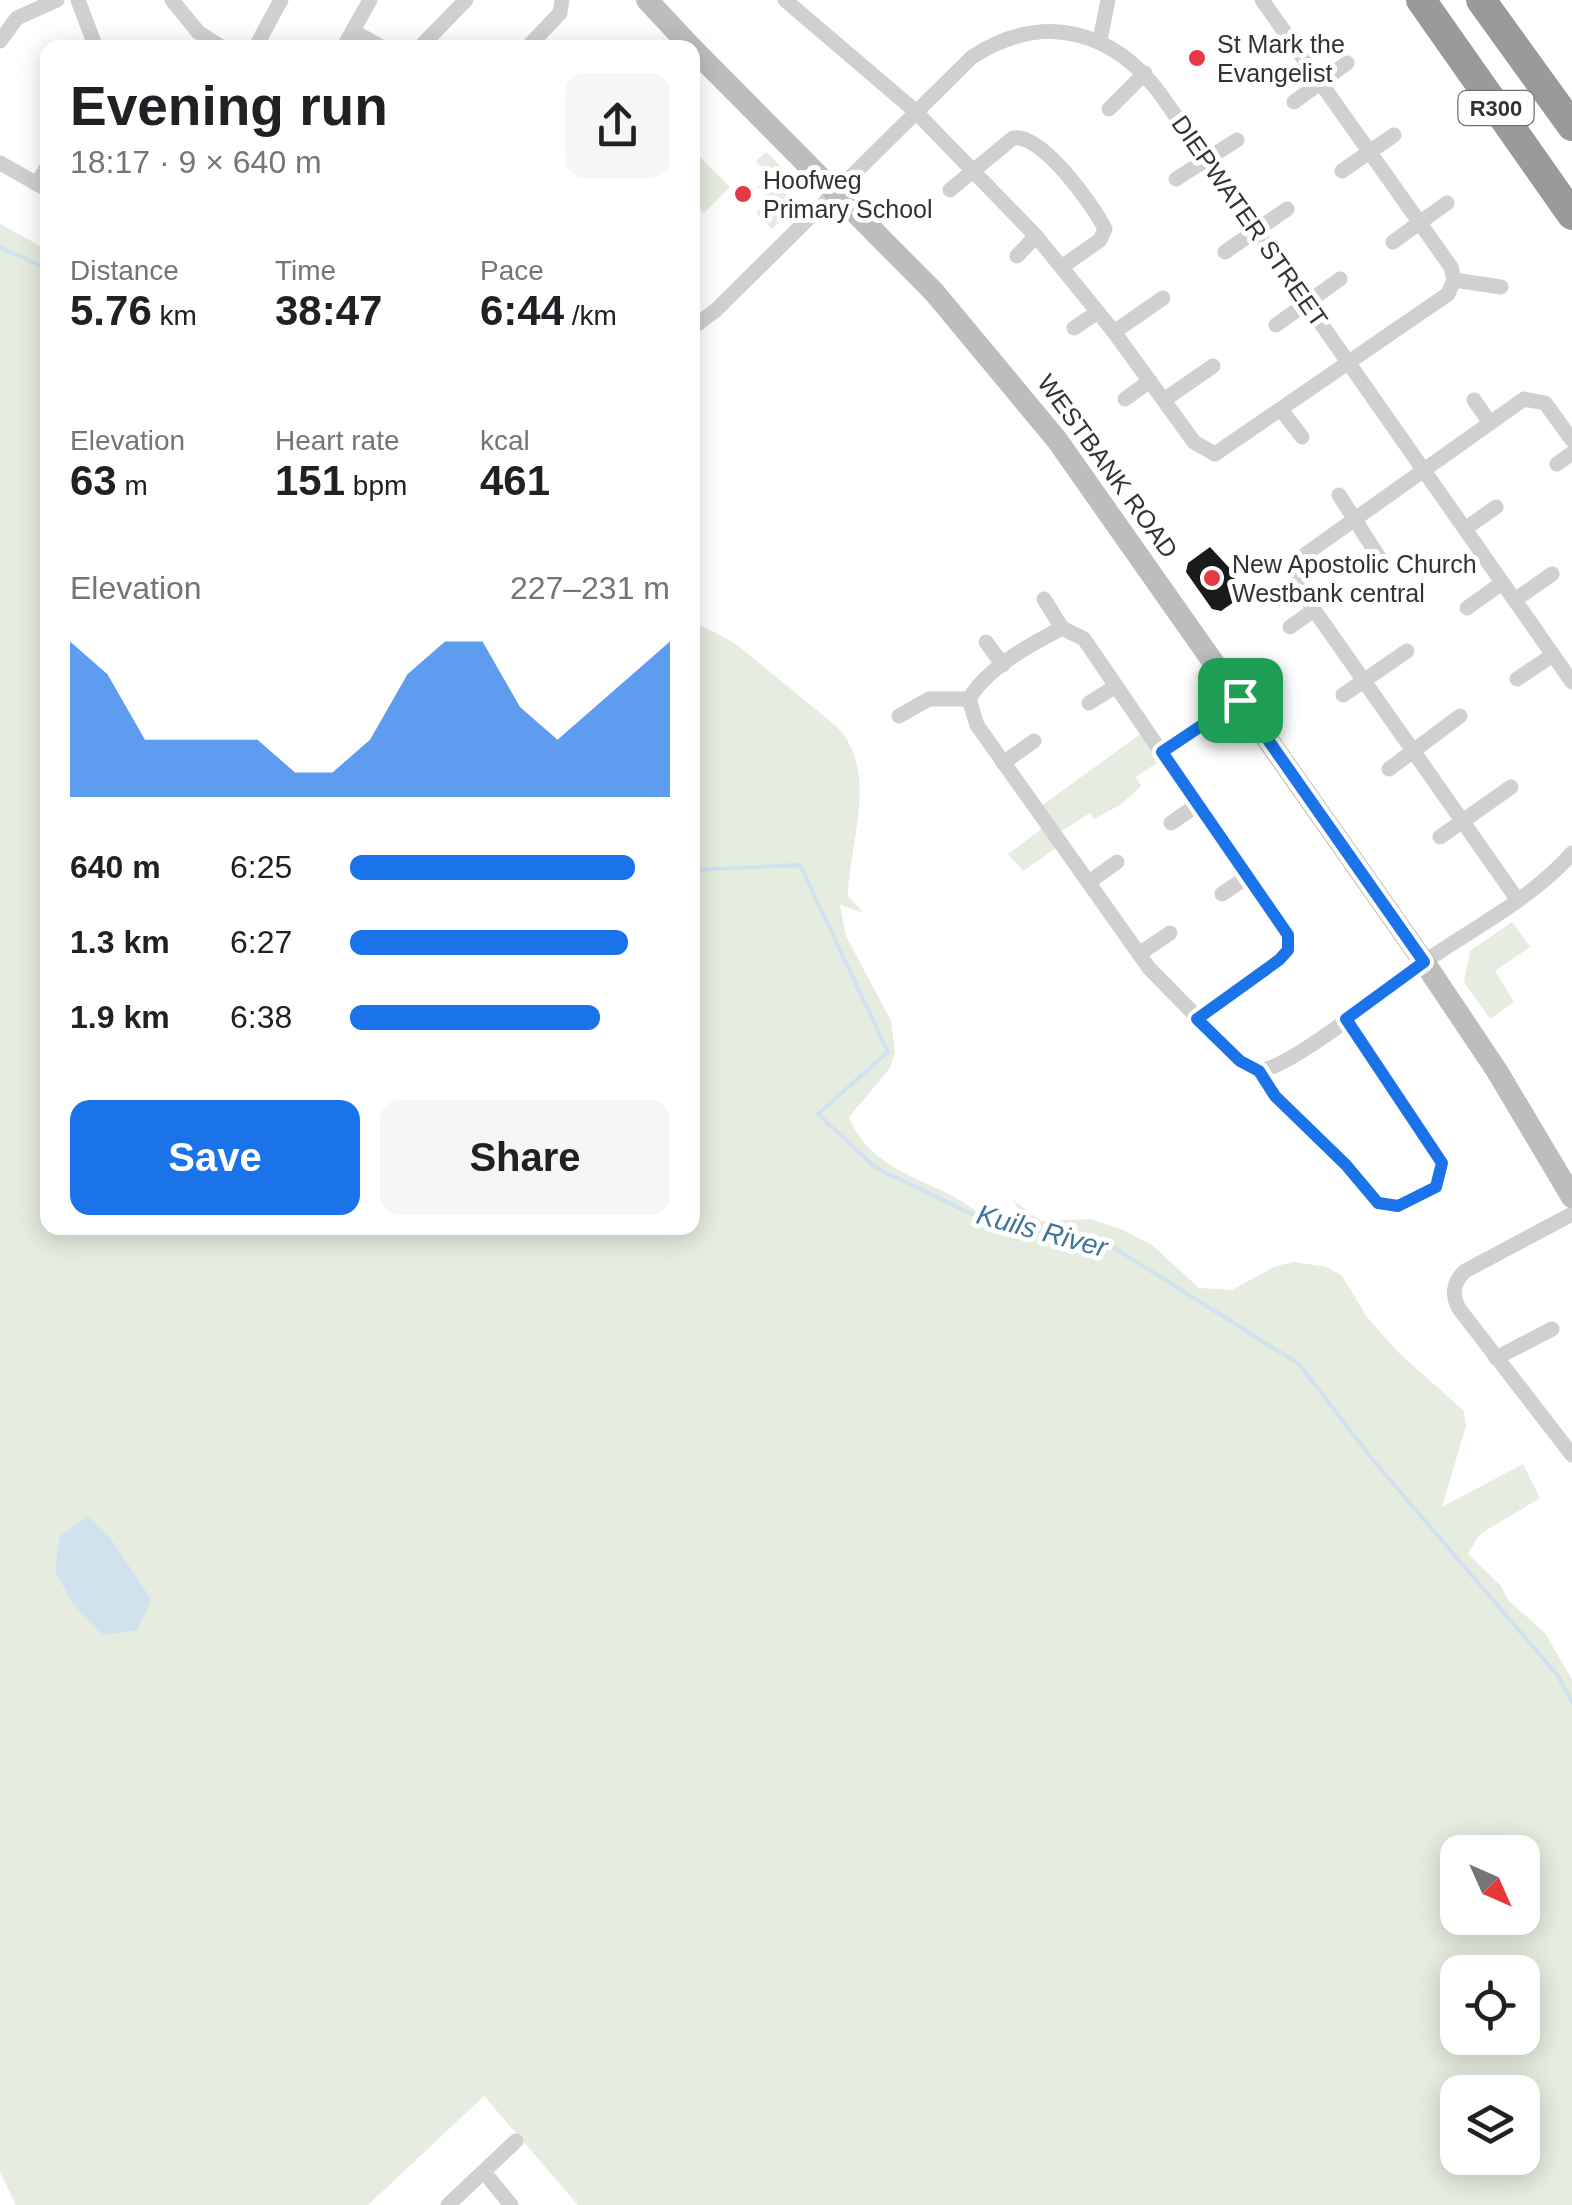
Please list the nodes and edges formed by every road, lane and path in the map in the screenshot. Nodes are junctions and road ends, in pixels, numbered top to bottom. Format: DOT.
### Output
graph roads {
  1 [pos="56,0"];
  2 [pos="78,0"];
  3 [pos="172,0"];
  4 [pos="281,0"];
  5 [pos="370,0"];
  6 [pos="466,0"];
  7 [pos="562,0"];
  8 [pos="647,0"];
  9 [pos="785,0"];
  10 [pos="1108,0"];
  11 [pos="1287,0"];
  12 [pos="1421,0"];
  13 [pos="1481,0"];
  14 [pos="1266,6"];
  15 [pos="187,7"];
  16 [pos="352,31"];
  17 [pos="93,40"];
  18 [pos="210,40"];
  19 [pos="259,40"];
  20 [pos="347,40"];
  21 [pos="368,40"];
  22 [pos="427,40"];
  23 [pos="535,40"];
  24 [pos="684,40"];
  25 [pos="1100,40"];
  26 [pos="0,41"];
  27 [pos="700,56"];
  28 [pos="1346,64"];
  29 [pos="1145,74"];
  30 [pos="1320,83"];
  31 [pos="1294,102"];
  32 [pos="914,110"];
  33 [pos="1109,110"];
  34 [pos="1572,126"];
  35 [pos="1394,135"];
  36 [pos="1237,140"];
  37 [pos="1369,152"];
  38 [pos="1206,160"];
  39 [pos="0,163"];
  40 [pos="971,170"];
  41 [pos="1342,171"];
  42 [pos="1176,179"];
  43 [pos="40,186"];
  44 [pos="834,189"];
  45 [pos="950,190"];
  46 [pos="1448,203"];
  47 [pos="1287,209"];
  48 [pos="1572,215"];
  49 [pos="1419,223"];
  50 [pos="1256,231"];
  51 [pos="1036,236"];
  52 [pos="1392,242"];
  53 [pos="1225,252"];
  54 [pos="1017,256"];
  55 [pos="1063,266"];
  56 [pos="1340,279"];
  57 [pos="1454,280"];
  58 [pos="1501,286"];
  59 [pos="1163,298"];
  60 [pos="1307,303"];
  61 [pos="1098,312"];
  62 [pos="700,322"];
  63 [pos="1276,325"];
  64 [pos="1074,328"];
  65 [pos="1114,332"];
  66 [pos="1349,364"];
  67 [pos="1213,366"];
  68 [pos="1150,381"];
  69 [pos="1126,398"];
  70 [pos="1164,400"];
  71 [pos="1474,400"];
  72 [pos="1282,410"];
  73 [pos="1490,423"];
  74 [pos="1302,436"];
  75 [pos="1572,440"];
  76 [pos="1572,454"];
  77 [pos="1557,464"];
  78 [pos="1423,470"];
  79 [pos="1339,495"];
  80 [pos="1496,508"];
  81 [pos="1354,519"];
  82 [pos="1465,530"];
  83 [pos="1382,562"];
  84 [pos="1552,574"];
  85 [pos="1502,583"];
  86 [pos="1044,599"];
  87 [pos="1515,600"];
  88 [pos="1468,608"];
  89 [pos="1314,610"];
  90 [pos="1062,628"];
  91 [pos="1290,628"];
  92 [pos="986,642"];
  93 [pos="1406,650"];
  94 [pos="1553,655"];
  95 [pos="1003,666"];
  96 [pos="1569,673"];
  97 [pos="1517,679"];
  98 [pos="1364,681"];
  99 [pos="1116,686"];
  100 [pos="1343,695"];
  101 [pos="969,699"];
  102 [pos="1240,700"];
  103 [pos="1089,704"];
  104 [pos="900,716"];
  105 [pos="1460,716"];
  106 [pos="1034,742"];
  107 [pos="1413,751"];
  108 [pos="1162,752"];
  109 [pos="1003,763"];
  110 [pos="1390,769"];
  111 [pos="1512,787"];
  112 [pos="1198,805"];
  113 [pos="1462,822"];
  114 [pos="1171,823"];
  115 [pos="1440,837"];
  116 [pos="1572,853"];
  117 [pos="1117,862"];
  118 [pos="1247,877"];
  119 [pos="1088,882"];
  120 [pos="1222,894"];
  121 [pos="1517,899"];
  122 [pos="1170,933"];
  123 [pos="1139,954"];
  124 [pos="1424,962"];
  125 [pos="1197,1019"];
  126 [pos="1346,1019"];
  127 [pos="1259,1071"];
  128 [pos="1572,1197"];
  129 [pos="1572,1214"];
  130 [pos="1552,1329"];
  131 [pos="1496,1358"];
  132 [pos="1572,1426"];
  133 [pos="1556,1435"];
  134 [pos="1572,1456"];
  135 [pos="516,2142"];
  136 [pos="484,2172"];
  137 [pos="448,2205"];
  138 [pos="511,2205"];
  1 -- 26 [label="street"];
  2 -- 17 [label="street"];
  3 -- 15 [label="street"];
  4 -- 19 [label="street"];
  5 -- 16 [label="street"];
  6 -- 22 [label="street"];
  7 -- 23 [label="street"];
  8 -- 24 [label="street, WESTBANK ROAD"];
  9 -- 32 [label="street"];
  10 -- 25 [label="street"];
  11 -- 14 [label="street"];
  12 -- 48 [label="highway, R300"];
  13 -- 34 [label="highway, R300"];
  14 -- 30 [label="street"];
  15 -- 18 [label="street"];
  16 -- 20 [label="street"];
  16 -- 21 [label="street"];
  25 -- 29 [label="street, DIEPWATER STREET"];
  25 -- 32 [label="street, DIEPWATER STREET"];
  27 -- 44 [label="street, WESTBANK ROAD"];
  28 -- 30 [label="street"];
  29 -- 33 [label="street"];
  29 -- 38 [label="street, DIEPWATER STREET"];
  30 -- 31 [label="street"];
  30 -- 37 [label="street"];
  32 -- 40 [label="street"];
  32 -- 44 [label="street, DIEPWATER STREET"];
  35 -- 37 [label="street"];
  36 -- 38 [label="street"];
  37 -- 41 [label="street"];
  37 -- 49 [label="street"];
  38 -- 42 [label="street"];
  38 -- 50 [label="street, DIEPWATER STREET"];
  39 -- 43 [label="street"];
  40 -- 45 [label="street"];
  40 -- 51 [label="street"];
  40 -- 55 [label="street"];
  44 -- 62 [label="street, DIEPWATER STREET"];
  44 -- 102 [label="street, WESTBANK ROAD"];
  46 -- 49 [label="street"];
  47 -- 50 [label="street"];
  49 -- 52 [label="street"];
  49 -- 57 [label="street"];
  50 -- 53 [label="street"];
  50 -- 60 [label="street, DIEPWATER STREET"];
  51 -- 54 [label="street"];
  51 -- 55 [label="street"];
  55 -- 61 [label="street"];
  56 -- 60 [label="street"];
  57 -- 58 [label="street"];
  57 -- 66 [label="street"];
  59 -- 65 [label="street"];
  60 -- 63 [label="street"];
  60 -- 66 [label="street, DIEPWATER STREET"];
  61 -- 64 [label="street"];
  61 -- 65 [label="street"];
  65 -- 68 [label="street"];
  66 -- 72 [label="street"];
  66 -- 78 [label="street, DIEPWATER STREET"];
  67 -- 70 [label="street"];
  68 -- 69 [label="street"];
  68 -- 70 [label="street"];
  70 -- 72 [label="street"];
  71 -- 73 [label="street"];
  72 -- 74 [label="street"];
  73 -- 75 [label="street"];
  73 -- 78 [label="street"];
  76 -- 77 [label="street"];
  78 -- 81 [label="street"];
  78 -- 82 [label="street, DIEPWATER STREET"];
  79 -- 81 [label="street"];
  80 -- 82 [label="street"];
  81 -- 83 [label="street"];
  81 -- 89 [label="street"];
  82 -- 85 [label="street, DIEPWATER STREET"];
  84 -- 87 [label="street"];
  85 -- 87 [label="street, DIEPWATER STREET"];
  85 -- 88 [label="street"];
  86 -- 90 [label="street"];
  87 -- 94 [label="street, DIEPWATER STREET"];
  89 -- 91 [label="street"];
  89 -- 98 [label="street"];
  90 -- 95 [label="street"];
  90 -- 99 [label="street"];
  92 -- 95 [label="street"];
  93 -- 98 [label="street"];
  94 -- 96 [label="street, DIEPWATER STREET"];
  94 -- 97 [label="street"];
  95 -- 101 [label="street"];
  98 -- 100 [label="street"];
  98 -- 107 [label="street"];
  99 -- 103 [label="street"];
  99 -- 108 [label="street"];
  101 -- 104 [label="street"];
  101 -- 109 [label="street"];
  102 -- 108 [label="street"];
  102 -- 124 [label="street, WESTBANK ROAD"];
  105 -- 107 [label="street"];
  106 -- 109 [label="street"];
  107 -- 110 [label="street"];
  107 -- 113 [label="street"];
  108 -- 112 [label="street"];
  109 -- 119 [label="street"];
  111 -- 113 [label="street"];
  112 -- 114 [label="street"];
  112 -- 118 [label="street"];
  113 -- 115 [label="street"];
  113 -- 121 [label="street"];
  116 -- 121 [label="street"];
  117 -- 119 [label="street"];
  118 -- 120 [label="street"];
  118 -- 125 [label="street"];
  119 -- 123 [label="street"];
  121 -- 124 [label="street"];
  122 -- 123 [label="street"];
  123 -- 125 [label="street"];
  124 -- 126 [label="street"];
  124 -- 128 [label="street, WESTBANK ROAD"];
  125 -- 127 [label="street"];
  126 -- 127 [label="street"];
  126 -- 127 [label="street"];
  129 -- 131 [label="street"];
  130 -- 131 [label="street"];
  131 -- 133 [label="street"];
  132 -- 133 [label="street"];
  133 -- 134 [label="street"];
  135 -- 136 [label="street"];
  136 -- 137 [label="street"];
  136 -- 138 [label="street"];
}
